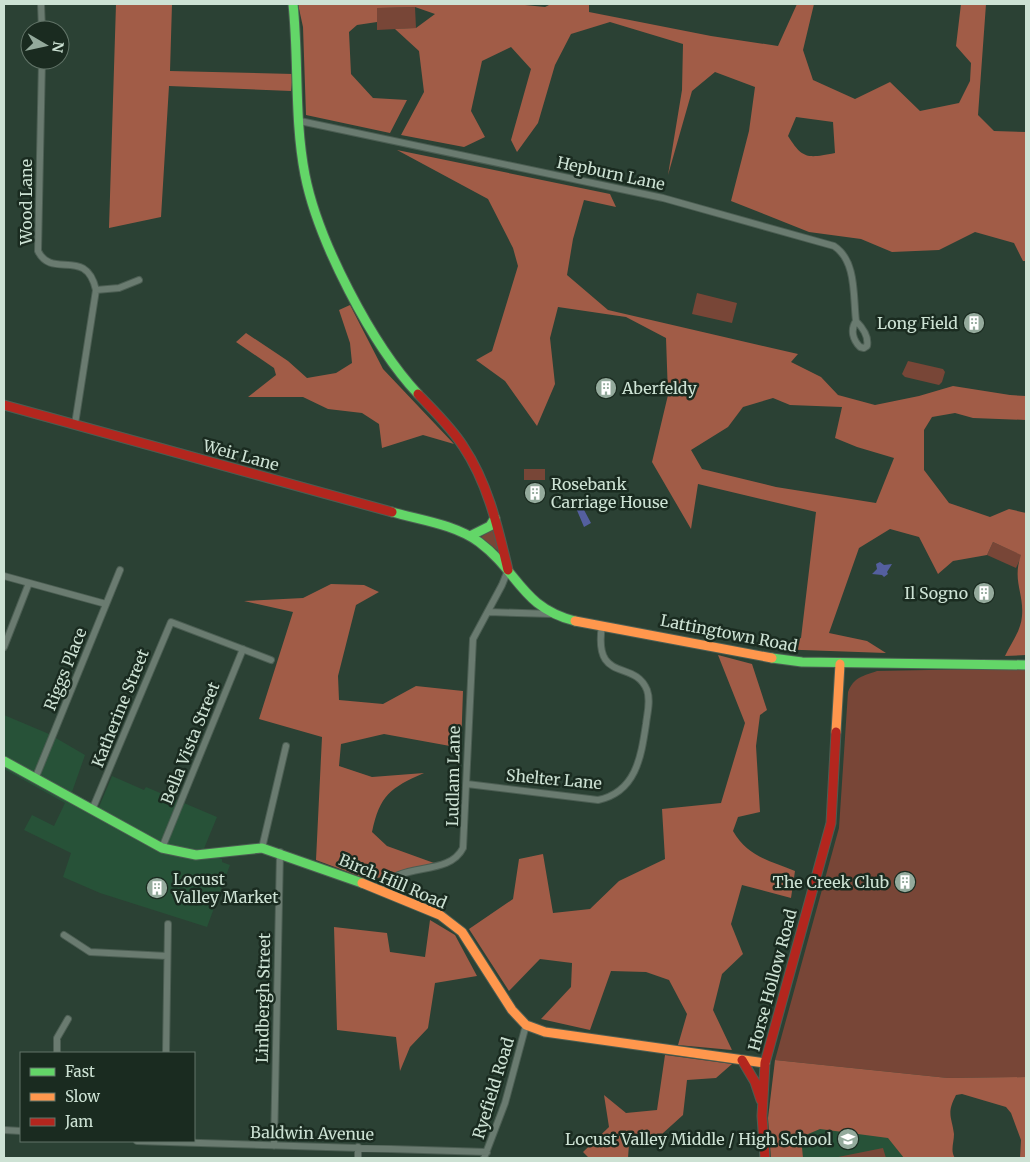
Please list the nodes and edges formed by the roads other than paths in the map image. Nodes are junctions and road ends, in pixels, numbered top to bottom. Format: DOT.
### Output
graph roads {
  1 [pos="41,4"];
  2 [pos="293,4"];
  3 [pos="42,20"];
  4 [pos="42,70"];
  5 [pos="300,121"];
  6 [pos="139,280"];
  7 [pos="96,290"];
  8 [pos="856,322"];
  9 [pos="4,405"];
  10 [pos="75,424"];
  11 [pos="495,518"];
  12 [pos="470,536"];
  13 [pos="120,570"];
  14 [pos="508,570"];
  15 [pos="4,576"];
  16 [pos="30,583"];
  17 [pos="106,604"];
  18 [pos="488,612"];
  19 [pos="552,614"];
  20 [pos="602,625"];
  21 [pos="4,647"];
  22 [pos="243,649"];
  23 [pos="271,660"];
  24 [pos="840,664"];
  25 [pos="1026,665"];
  26 [pos="286,746"];
  27 [pos="4,761"];
  28 [pos="35,779"];
  29 [pos="466,784"];
  30 [pos="92,810"];
  31 [pos="162,848"];
  32 [pos="262,848"];
  33 [pos="280,852"];
  34 [pos="381,890"];
  35 [pos="168,924"];
  36 [pos="64,935"];
  37 [pos="167,956"];
  38 [pos="68,1019"];
  39 [pos="526,1025"];
  40 [pos="57,1052"];
  41 [pos="166,1052"];
  42 [pos="742,1060"];
  43 [pos="766,1063"];
  44 [pos="763,1108"];
  45 [pos="4,1130"];
  46 [pos="20,1131"];
  47 [pos="164,1142"];
  48 [pos="274,1146"];
  49 [pos="358,1147"];
  50 [pos="486,1155"];
  51 [pos="358,1158"];
  52 [pos="765,1158"];
  1 -- 3 [label="street"];
  2 -- 5 [label="street"];
  4 -- 7 [label="street, Wood Lane"];
  5 -- 8 [label="street, Hepburn Lane"];
  5 -- 11 [label="street"];
  6 -- 7 [label="street"];
  7 -- 10 [label="street"];
  9 -- 10 [label="street, Weir Lane"];
  10 -- 12 [label="street, Weir Lane"];
  11 -- 12 [label="street"];
  11 -- 14 [label="street"];
  12 -- 14 [label="street, Weir Lane"];
  13 -- 17 [label="street, Riggs Place"];
  14 -- 18 [label="street, Ludlam Lane"];
  14 -- 19 [label="street, Lattingtown Road"];
  15 -- 16 [label="street"];
  16 -- 17 [label="street"];
  16 -- 21 [label="street"];
  17 -- 28 [label="street, Riggs Place"];
  18 -- 19 [label="street"];
  18 -- 29 [label="street, Ludlam Lane"];
  19 -- 20 [label="street, Lattingtown Road"];
  20 -- 24 [label="street, Lattingtown Road"];
  20 -- 29 [label="street, Shelter Lane"];
  22 -- 23 [label="street"];
  22 -- 30 [label="street, Katherine Street"];
  22 -- 31 [label="street, Bella Vista Street"];
  24 -- 25 [label="street, Lattingtown Road"];
  24 -- 43 [label="street, Horse Hollow Road"];
  26 -- 32 [label="street"];
  27 -- 28 [label="street, Birch Hill Road"];
  28 -- 30 [label="street, Birch Hill Road"];
  29 -- 34 [label="street, Ludlam Lane"];
  30 -- 31 [label="street, Birch Hill Road"];
  31 -- 32 [label="street, Birch Hill Road"];
  32 -- 33 [label="street, Birch Hill Road"];
  33 -- 34 [label="street, Birch Hill Road"];
  33 -- 48 [label="street, Lindbergh Street"];
  34 -- 39 [label="street, Birch Hill Road"];
  35 -- 37 [label="street"];
  36 -- 37 [label="street"];
  37 -- 41 [label="street"];
  38 -- 40 [label="street"];
  39 -- 42 [label="street"];
  39 -- 50 [label="street, Ryefield Road"];
  42 -- 43 [label="street"];
  42 -- 44 [label="street"];
  43 -- 44 [label="street, Horse Hollow Road"];
  44 -- 52 [label="street, Horse Hollow Road"];
  45 -- 46 [label="street"];
  47 -- 48 [label="street, Baldwin Avenue"];
  48 -- 49 [label="street, Baldwin Avenue"];
  49 -- 50 [label="street, Baldwin Avenue"];
  49 -- 51 [label="street"];
}
